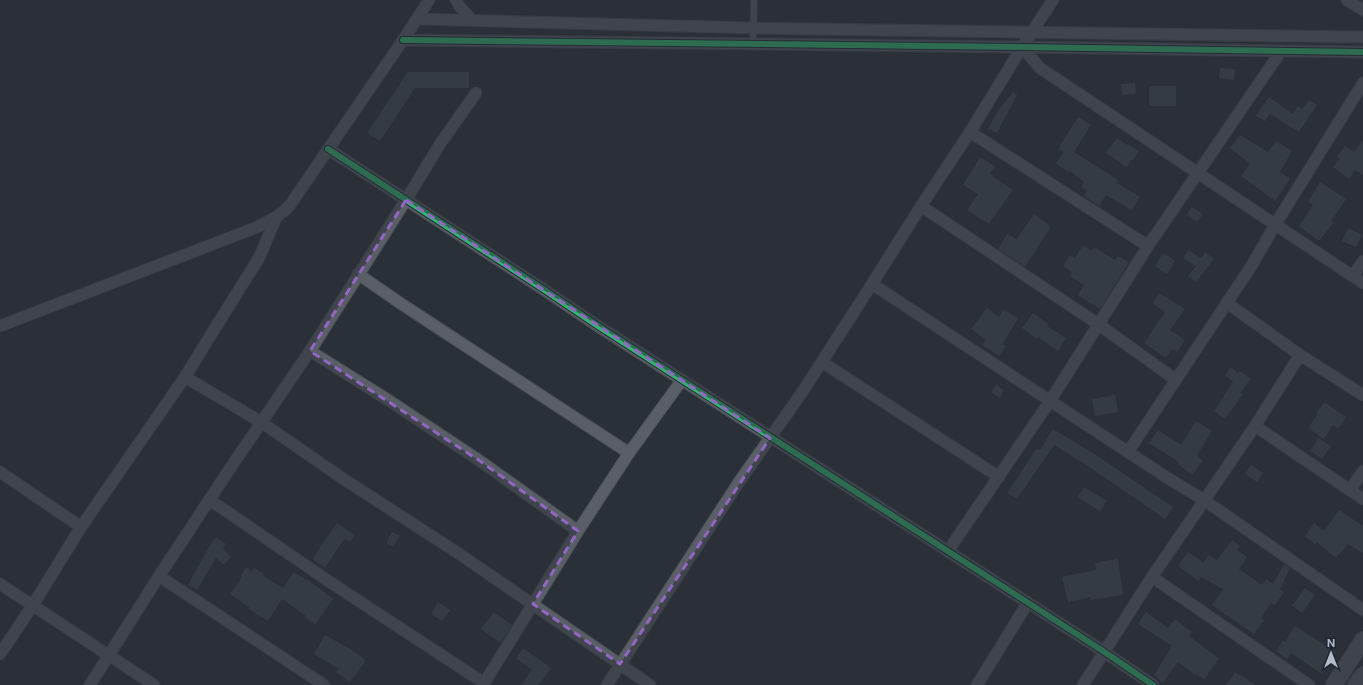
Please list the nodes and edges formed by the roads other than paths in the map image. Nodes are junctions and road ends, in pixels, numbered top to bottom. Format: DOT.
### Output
graph roads {
  1 [pos="429,0"];
  2 [pos="456,0"];
  3 [pos="754,0"];
  4 [pos="1053,0"];
  5 [pos="1347,0"];
  6 [pos="1363,10"];
  7 [pos="418,19"];
  8 [pos="472,20"];
  9 [pos="754,28"];
  10 [pos="1032,33"];
  11 [pos="1363,37"];
  12 [pos="403,40"];
  13 [pos="753,45"];
  14 [pos="1022,47"];
  15 [pos="1280,51"];
  16 [pos="1363,52"];
  17 [pos="1363,83"];
  18 [pos="476,93"];
  19 [pos="970,132"];
  20 [pos="328,149"];
  21 [pos="1197,172"];
  22 [pos="406,200"];
  23 [pos="921,206"];
  24 [pos="276,218"];
  25 [pos="1275,225"];
  26 [pos="1148,246"];
  27 [pos="1363,261"];
  28 [pos="358,274"];
  29 [pos="1353,276"];
  30 [pos="1363,283"];
  31 [pos="872,284"];
  32 [pos="1227,303"];
  33 [pos="1098,324"];
  34 [pos="0,326"];
  35 [pos="310,351"];
  36 [pos="1300,355"];
  37 [pos="822,362"];
  38 [pos="184,377"];
  39 [pos="682,380"];
  40 [pos="1176,380"];
  41 [pos="1363,395"];
  42 [pos="1050,401"];
  43 [pos="261,422"];
  44 [pos="1255,426"];
  45 [pos="770,438"];
  46 [pos="1128,452"];
  47 [pos="630,453"];
  48 [pos="1363,471"];
  49 [pos="0,472"];
  50 [pos="999,477"];
  51 [pos="1350,490"];
  52 [pos="1363,499"];
  53 [pos="210,500"];
  54 [pos="1204,500"];
  55 [pos="81,527"];
  56 [pos="578,530"];
  57 [pos="948,551"];
  58 [pos="159,576"];
  59 [pos="1152,577"];
  60 [pos="0,584"];
  61 [pos="533,604"];
  62 [pos="1027,604"];
  63 [pos="32,605"];
  64 [pos="1363,610"];
  65 [pos="1363,640"];
  66 [pos="1103,651"];
  67 [pos="0,654"];
  68 [pos="110,656"];
  69 [pos="620,664"];
  70 [pos="1363,675"];
  71 [pos="483,684"];
  72 [pos="90,685"];
  73 [pos="154,685"];
  74 [pos="324,685"];
  75 [pos="607,685"];
  76 [pos="650,685"];
  77 [pos="977,685"];
  78 [pos="1083,685"];
  79 [pos="1153,685"];
  80 [pos="1308,685"];
  81 [pos="1334,685"];
  82 [pos="1356,685"];
  1 -- 7 [label="street"];
  2 -- 8 [label="street"];
  3 -- 9 [label="lane"];
  4 -- 10 [label="street"];
  5 -- 6 [label="street"];
  7 -- 8 [label="street"];
  7 -- 12 [label="street"];
  8 -- 9 [label="street"];
  9 -- 10 [label="street"];
  9 -- 13 [label="lane"];
  10 -- 11 [label="street"];
  10 -- 14 [label="street"];
  12 -- 13 [label="street"];
  12 -- 20 [label="street"];
  13 -- 14 [label="street"];
  14 -- 15 [label="street"];
  14 -- 19 [label="street"];
  14 -- 21 [label="street"];
  15 -- 16 [label="street"];
  15 -- 21 [label="street"];
  17 -- 25 [label="street"];
  18 -- 22 [label="street"];
  19 -- 23 [label="street"];
  19 -- 26 [label="street"];
  20 -- 22 [label="street"];
  20 -- 24 [label="street"];
  21 -- 25 [label="street"];
  21 -- 26 [label="street"];
  22 -- 28 [label="street"];
  22 -- 39 [label="street"];
  23 -- 31 [label="street"];
  23 -- 33 [label="street"];
  24 -- 34 [label="street"];
  24 -- 38 [label="street"];
  25 -- 29 [label="street"];
  25 -- 32 [label="street"];
  26 -- 33 [label="street"];
  27 -- 29 [label="street"];
  28 -- 35 [label="street"];
  28 -- 47 [label="street"];
  29 -- 30 [label="street"];
  31 -- 37 [label="street"];
  31 -- 42 [label="street"];
  32 -- 36 [label="street"];
  32 -- 40 [label="street"];
  33 -- 40 [label="street"];
  33 -- 42 [label="street"];
  35 -- 43 [label="street"];
  35 -- 56 [label="street"];
  36 -- 41 [label="street"];
  36 -- 44 [label="street"];
  37 -- 45 [label="street"];
  37 -- 50 [label="street"];
  38 -- 43 [label="street"];
  38 -- 55 [label="street"];
  39 -- 45 [label="street"];
  39 -- 47 [label="street"];
  40 -- 46 [label="street"];
  42 -- 46 [label="street"];
  42 -- 50 [label="street"];
  43 -- 53 [label="street"];
  43 -- 61 [label="street"];
  44 -- 51 [label="street"];
  44 -- 54 [label="street"];
  45 -- 57 [label="street"];
  45 -- 69 [label="street"];
  46 -- 54 [label="street"];
  47 -- 56 [label="street"];
  48 -- 51 [label="street"];
  49 -- 55 [label="street"];
  50 -- 57 [label="street"];
  51 -- 52 [label="street"];
  53 -- 58 [label="street"];
  53 -- 71 [label="street"];
  54 -- 59 [label="street"];
  54 -- 64 [label="street"];
  55 -- 63 [label="street"];
  56 -- 61 [label="street"];
  57 -- 62 [label="street"];
  58 -- 68 [label="street"];
  58 -- 74 [label="street"];
  59 -- 66 [label="street"];
  59 -- 80 [label="street"];
  60 -- 63 [label="street"];
  61 -- 69 [label="street"];
  61 -- 71 [label="street"];
  62 -- 66 [label="street"];
  62 -- 77 [label="street"];
  63 -- 67 [label="street"];
  63 -- 68 [label="street"];
  65 -- 81 [label="main road"];
  66 -- 78 [label="street"];
  66 -- 79 [label="street"];
  68 -- 72 [label="street"];
  68 -- 73 [label="street"];
  69 -- 75 [label="street"];
  69 -- 76 [label="street"];
  70 -- 82 [label="main road"];
}
